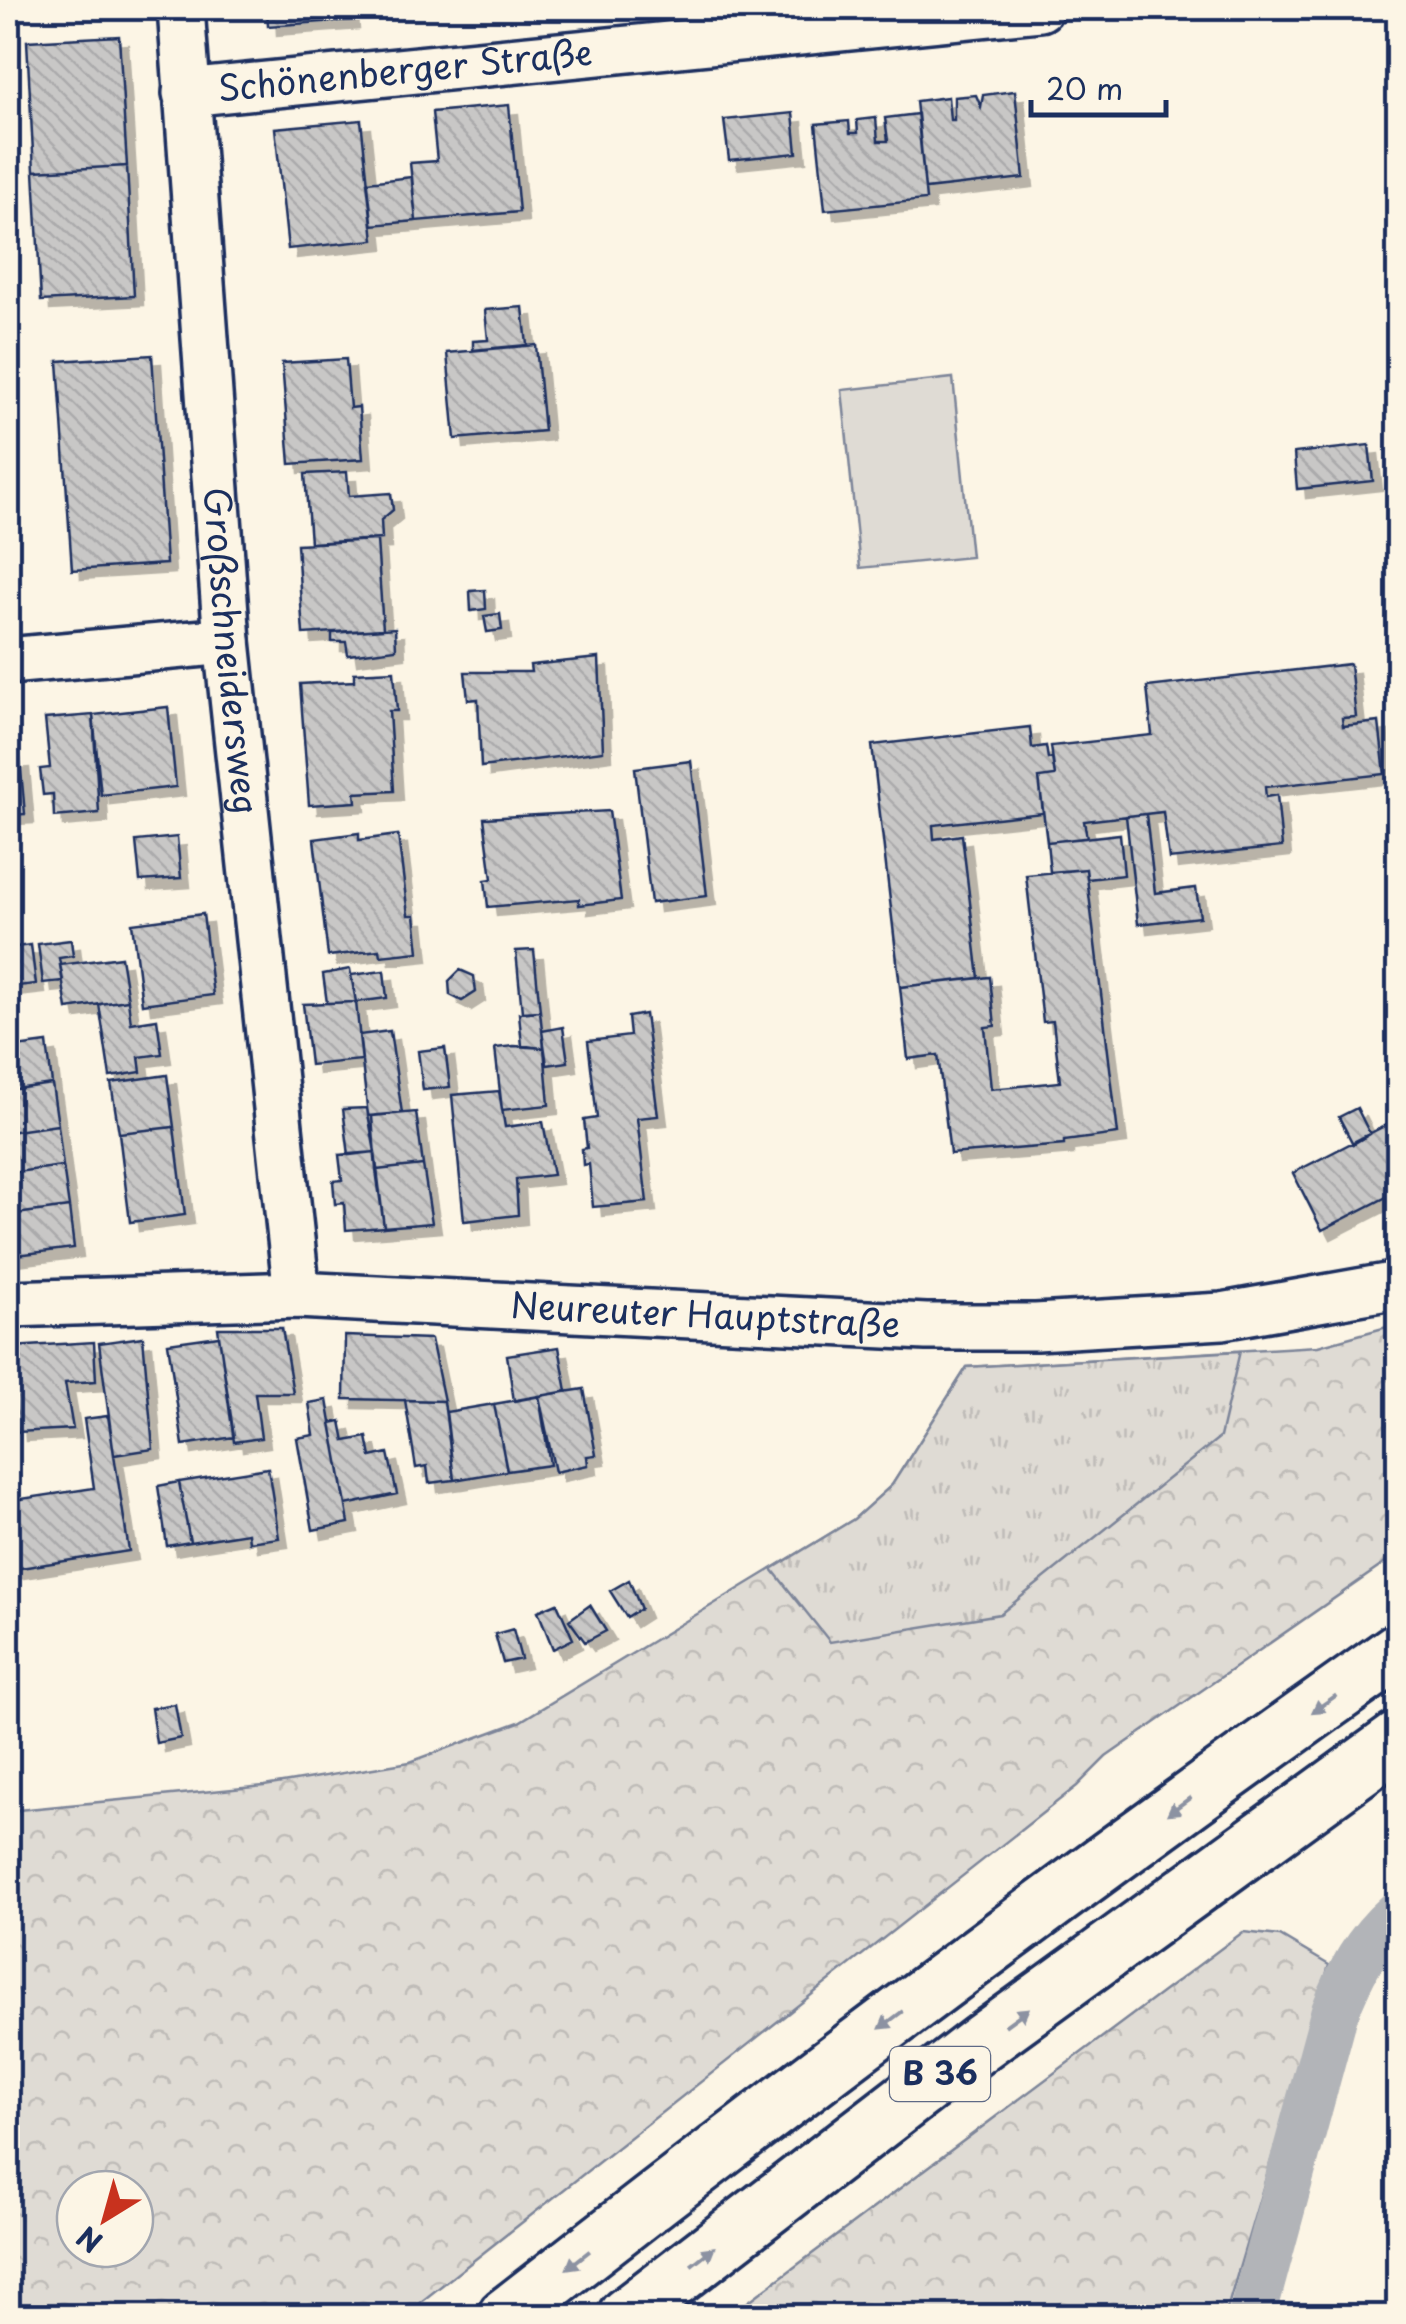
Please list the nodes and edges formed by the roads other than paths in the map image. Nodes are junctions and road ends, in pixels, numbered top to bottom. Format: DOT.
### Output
graph roads {
  1 [pos="182,8"];
  2 [pos="1040,8"];
  3 [pos="186,92"];
  4 [pos="227,641"];
  5 [pos="8,661"];
  6 [pos="1398,1286"];
  7 [pos="297,1295"];
  8 [pos="8,1304"];
  9 [pos="1398,1651"];
  10 [pos="1398,1740"];
  11 [pos="506,2316"];
  12 [pos="626,2316"];
  1 -- 3 [label="street, Großschneidersweg"];
  2 -- 3 [label="street, Schönenberger Straße"];
  3 -- 4 [label="street, Großschneidersweg"];
  4 -- 5 [label="street"];
  4 -- 7 [label="street, Großschneidersweg"];
  6 -- 7 [label="street, Neureuter Hauptstraße"];
  7 -- 8 [label="street, Neureuter Hauptstraße"];
  9 -- 11 [label="highway, B 36, one-way"];
  12 -- 10 [label="highway, B 36, one-way"];
}
